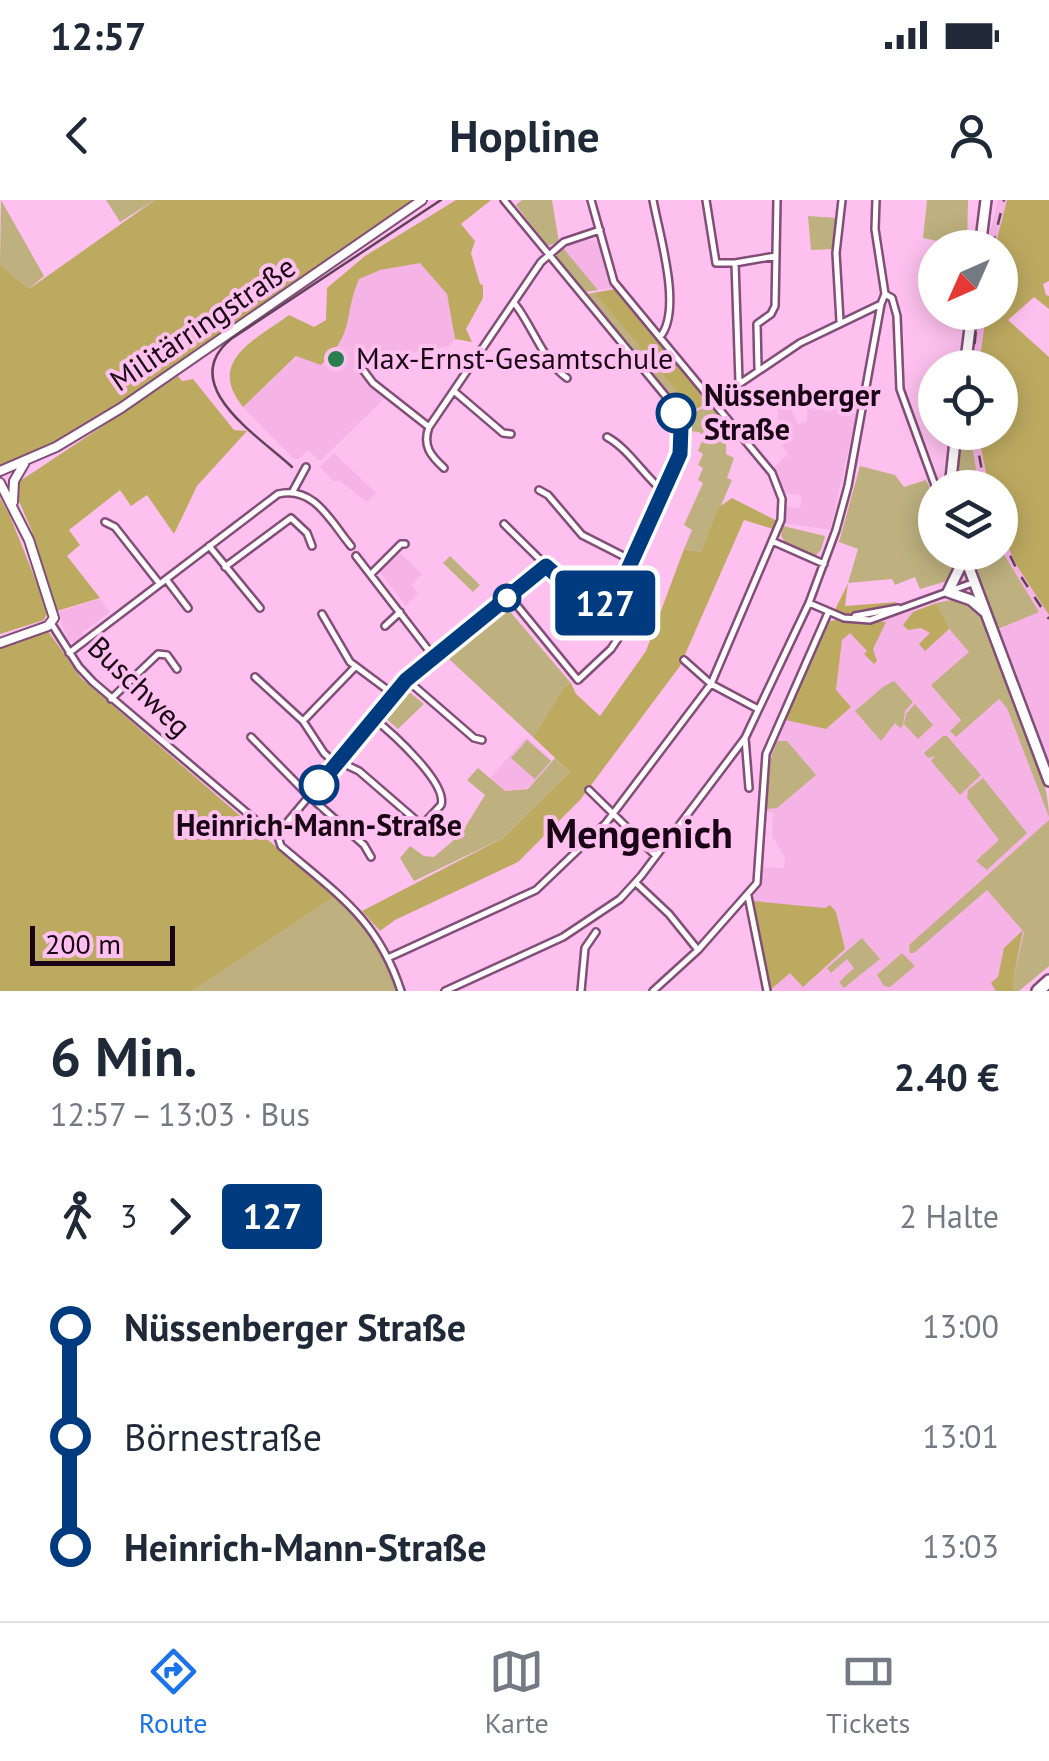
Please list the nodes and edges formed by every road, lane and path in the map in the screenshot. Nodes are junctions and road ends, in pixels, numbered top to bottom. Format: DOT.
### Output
graph roads {
  1 [pos="422,200"];
  2 [pos="504,200"];
  3 [pos="591,200"];
  4 [pos="653,200"];
  5 [pos="706,200"];
  6 [pos="777,200"];
  7 [pos="842,200"];
  8 [pos="876,200"];
  9 [pos="986,200"];
  10 [pos="600,230"];
  11 [pos="982,230"];
  12 [pos="548,255"];
  13 [pos="776,256"];
  14 [pos="735,263"];
  15 [pos="885,294"];
  16 [pos="514,304"];
  17 [pos="880,304"];
  18 [pos="840,322"];
  19 [pos="660,337"];
  20 [pos="758,370"];
  21 [pos="364,371"];
  22 [pos="567,378"];
  23 [pos="739,382"];
  24 [pos="454,391"];
  25 [pos="714,401"];
  26 [pos="429,427"];
  27 [pos="511,434"];
  28 [pos="607,438"];
  29 [pos="27,460"];
  30 [pos="306,467"];
  31 [pos="444,468"];
  32 [pos="929,470"];
  33 [pos="0,471"];
  34 [pos="0,482"];
  35 [pos="538,490"];
  36 [pos="293,492"];
  37 [pos="664,492"];
  38 [pos="0,493"];
  39 [pos="13,507"];
  40 [pos="105,522"];
  41 [pos="504,524"];
  42 [pos="772,541"];
  43 [pos="405,544"];
  44 [pos="209,546"];
  45 [pos="312,546"];
  46 [pos="351,546"];
  47 [pos="356,556"];
  48 [pos="633,561"];
  49 [pos="824,564"];
  50 [pos="546,566"];
  51 [pos="225,567"];
  52 [pos="958,570"];
  53 [pos="970,570"];
  54 [pos="371,574"];
  55 [pos="166,579"];
  56 [pos="975,582"];
  57 [pos="159,584"];
  58 [pos="948,592"];
  59 [pos="509,596"];
  60 [pos="809,604"];
  61 [pos="188,608"];
  62 [pos="260,608"];
  63 [pos="400,612"];
  64 [pos="828,613"];
  65 [pos="322,614"];
  66 [pos="987,614"];
  67 [pos="51,623"];
  68 [pos="385,626"];
  69 [pos="619,637"];
  70 [pos="0,643"];
  71 [pos="69,653"];
  72 [pos="433,656"];
  73 [pos="684,660"];
  74 [pos="355,667"];
  75 [pos="177,670"];
  76 [pos="254,677"];
  77 [pos="406,680"];
  78 [pos="711,684"];
  79 [pos="393,694"];
  80 [pos="111,698"];
  81 [pos="758,709"];
  82 [pos="373,718"];
  83 [pos="303,721"];
  84 [pos="1032,730"];
  85 [pos="252,737"];
  86 [pos="745,738"];
  87 [pos="482,740"];
  88 [pos="337,762"];
  89 [pos="1049,769"];
  90 [pos="1049,782"];
  91 [pos="749,788"];
  92 [pos="589,790"];
  93 [pos="309,796"];
  94 [pos="614,812"];
  95 [pos="275,835"];
  96 [pos="656,856"];
  97 [pos="371,858"];
  98 [pos="635,882"];
  99 [pos="748,896"];
  100 [pos="596,932"];
  101 [pos="698,950"];
  102 [pos="390,957"];
  103 [pos="1049,981"];
  104 [pos="400,991"];
  105 [pos="445,991"];
  106 [pos="582,991"];
  107 [pos="653,991"];
  108 [pos="767,991"];
  109 [pos="1038,991"];
  1 -- 29 [label="main road, Militärringstraße"];
  2 -- 12 [label="street"];
  3 -- 10 [label="street"];
  4 -- 19 [label="street"];
  5 -- 14 [label="street"];
  6 -- 13 [label="street"];
  7 -- 18 [label="street"];
  8 -- 15 [label="street"];
  9 -- 11 [label="main road"];
  10 -- 12 [label="street"];
  10 -- 19 [label="street"];
  12 -- 16 [label="street"];
  12 -- 37 [label="street"];
  13 -- 14 [label="street"];
  13 -- 20 [label="street"];
  14 -- 23 [label="street"];
  15 -- 17 [label="street"];
  15 -- 32 [label="street"];
  16 -- 22 [label="street"];
  16 -- 24 [label="street"];
  17 -- 18 [label="street"];
  17 -- 49 [label="street"];
  18 -- 20 [label="street"];
  19 -- 25 [label="street"];
  20 -- 23 [label="street"];
  21 -- 26 [label="street"];
  23 -- 25 [label="street"];
  24 -- 26 [label="street"];
  24 -- 27 [label="street"];
  25 -- 42 [label="street"];
  26 -- 31 [label="street"];
  28 -- 37 [label="street"];
  29 -- 33 [label="main road, Militärringstraße"];
  29 -- 39 [label="main road"];
  30 -- 36 [label="street"];
  34 -- 39 [label="main road, Buschweg"];
  35 -- 48 [label="street"];
  36 -- 44 [label="street"];
  36 -- 46 [label="street"];
  37 -- 48 [label="street"];
  38 -- 39 [label="main road"];
  39 -- 67 [label="main road, Buschweg"];
  40 -- 57 [label="street"];
  41 -- 50 [label="street"];
  42 -- 49 [label="street"];
  42 -- 78 [label="street"];
  43 -- 54 [label="street"];
  44 -- 51 [label="street"];
  44 -- 55 [label="street"];
  45 -- 51 [label="street"];
  47 -- 54 [label="street"];
  48 -- 50 [label="street"];
  49 -- 60 [label="street"];
  50 -- 59 [label="street"];
  51 -- 62 [label="street"];
  52 -- 58 [label="main road"];
  53 -- 56 [label="main road"];
  54 -- 63 [label="street"];
  55 -- 57 [label="street"];
  55 -- 61 [label="street"];
  56 -- 58 [label="street"];
  56 -- 66 [label="main road"];
  57 -- 71 [label="street"];
  58 -- 64 [label="street"];
  58 -- 66 [label="main road"];
  59 -- 69 [label="street"];
  59 -- 72 [label="street"];
  60 -- 64 [label="street"];
  60 -- 81 [label="street"];
  63 -- 68 [label="street"];
  63 -- 72 [label="street"];
  64 -- 99 [label="street"];
  65 -- 74 [label="street"];
  66 -- 84 [label="main road"];
  67 -- 70 [label="main road"];
  67 -- 71 [label="street, Buschweg"];
  71 -- 80 [label="street, Buschweg"];
  72 -- 77 [label="street"];
  73 -- 78 [label="street"];
  74 -- 79 [label="street"];
  74 -- 83 [label="street"];
  75 -- 80 [label="street"];
  76 -- 83 [label="street"];
  77 -- 79 [label="street"];
  77 -- 87 [label="street"];
  78 -- 81 [label="street"];
  78 -- 94 [label="street"];
  79 -- 82 [label="street"];
  80 -- 95 [label="street, Buschweg"];
  81 -- 86 [label="street"];
  82 -- 88 [label="street"];
  82 -- 88 [label="street"];
  83 -- 88 [label="street"];
  84 -- 89 [label="main road"];
  84 -- 90 [label="main road"];
  85 -- 93 [label="street"];
  86 -- 91 [label="street"];
  86 -- 96 [label="street"];
  88 -- 93 [label="street"];
  92 -- 94 [label="street"];
  93 -- 95 [label="street"];
  93 -- 97 [label="street"];
  94 -- 96 [label="street"];
  94 -- 102 [label="street"];
  95 -- 102 [label="street, Buschweg"];
  96 -- 98 [label="street"];
  98 -- 101 [label="street"];
  98 -- 105 [label="street"];
  99 -- 101 [label="street"];
  99 -- 108 [label="street"];
  100 -- 106 [label="street"];
  101 -- 107 [label="street"];
  102 -- 104 [label="street, Buschweg"];
  103 -- 109 [label="highway"];
}
